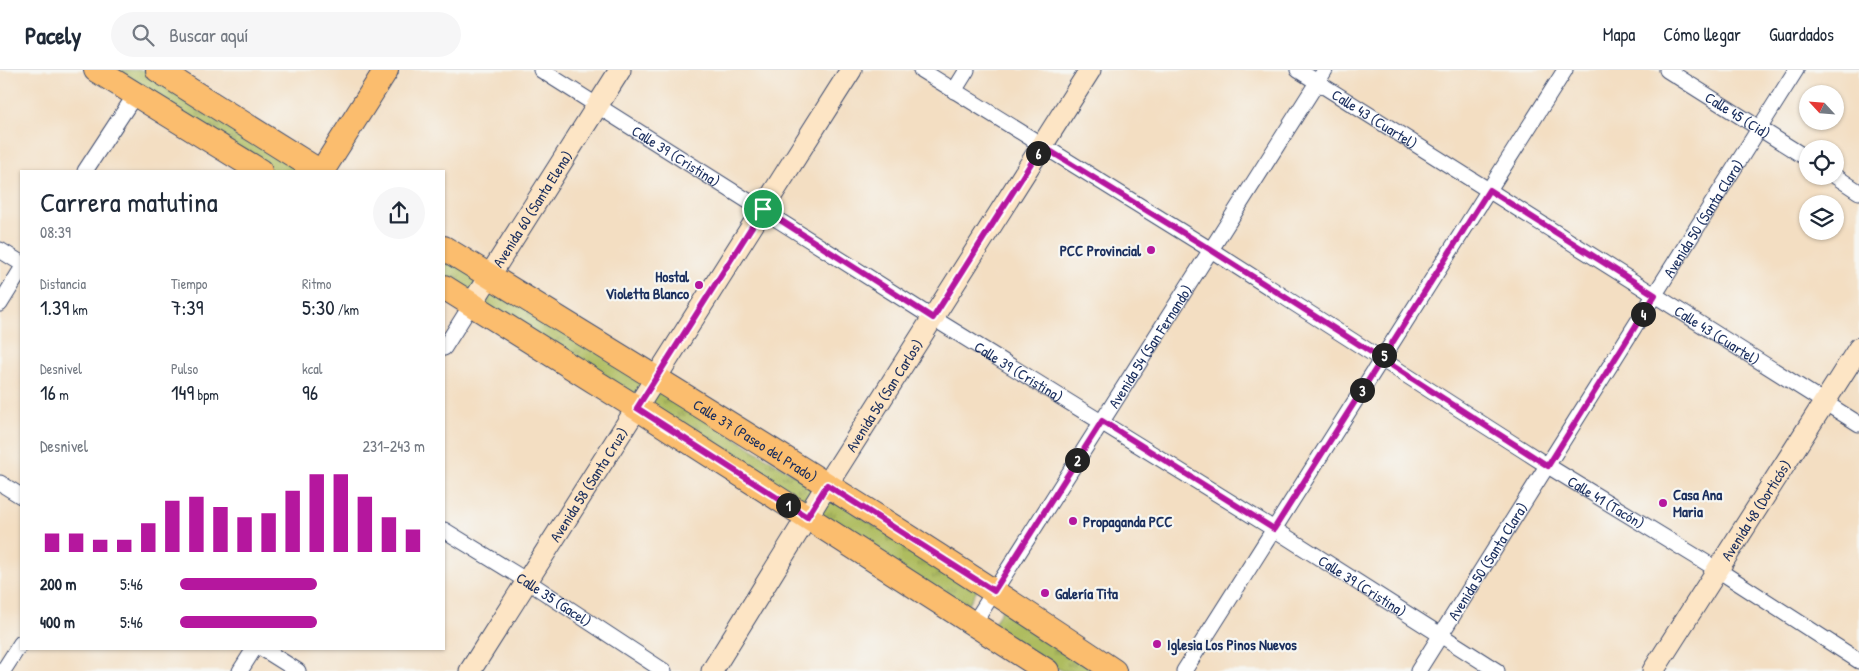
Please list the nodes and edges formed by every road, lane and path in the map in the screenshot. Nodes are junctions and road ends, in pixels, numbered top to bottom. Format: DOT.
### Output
graph roads {
  1 [pos="96,70"];
  2 [pos="151,70"];
  3 [pos="158,70"];
  4 [pos="386,70"];
  5 [pos="541,70"];
  6 [pos="620,70"];
  7 [pos="851,70"];
  8 [pos="921,70"];
  9 [pos="967,70"];
  10 [pos="1090,70"];
  11 [pos="1298,70"];
  12 [pos="1565,70"];
  13 [pos="1668,70"];
  14 [pos="1796,70"];
  15 [pos="1321,76"];
  16 [pos="954,91"];
  17 [pos="135,95"];
  18 [pos="597,106"];
  19 [pos="1759,128"];
  20 [pos="1042,146"];
  21 [pos="1799,153"];
  22 [pos="86,170"];
  23 [pos="258,170"];
  24 [pos="318,170"];
  25 [pos="321,170"];
  26 [pos="1844,182"];
  27 [pos="1489,190"];
  28 [pos="1859,192"];
  29 [pos="763,209"];
  30 [pos="445,249"];
  31 [pos="0,250"];
  32 [pos="1211,250"];
  33 [pos="20,262"];
  34 [pos="20,272"];
  35 [pos="490,276"];
  36 [pos="445,288"];
  37 [pos="1655,295"];
  38 [pos="0,304"];
  39 [pos="471,305"];
  40 [pos="933,318"];
  41 [pos="445,346"];
  42 [pos="1859,348"];
  43 [pos="1382,359"];
  44 [pos="656,378"];
  45 [pos="1824,402"];
  46 [pos="637,408"];
  47 [pos="1102,421"];
  48 [pos="1859,424"];
  49 [pos="1548,466"];
  50 [pos="0,483"];
  51 [pos="827,485"];
  52 [pos="20,495"];
  53 [pos="807,517"];
  54 [pos="1274,529"];
  55 [pos="445,531"];
  56 [pos="1718,570"];
  57 [pos="527,581"];
  58 [pos="994,591"];
  59 [pos="974,623"];
  60 [pos="1441,635"];
  61 [pos="20,645"];
  62 [pos="253,650"];
  63 [pos="265,650"];
  64 [pos="1859,661"];
  65 [pos="4,671"];
  66 [pos="240,671"];
  67 [pos="298,671"];
  68 [pos="470,671"];
  69 [pos="664,671"];
  70 [pos="712,671"];
  71 [pos="1048,671"];
  72 [pos="1114,671"];
  73 [pos="1184,671"];
  74 [pos="1418,671"];
  75 [pos="1497,671"];
  76 [pos="1653,671"];
  1 -- 17 [label="main road"];
  2 -- 17 [label="main road"];
  3 -- 24 [label="main road"];
  4 -- 25 [label="main road"];
  5 -- 18 [label="street, Calle 39 (Cristina)"];
  6 -- 18 [label="main road, Avenida 60 (Santa Elena)"];
  7 -- 29 [label="main road, Avenida 58 (Santa Cruz)"];
  8 -- 16 [label="street, Calle 41 (Tacón)"];
  9 -- 16 [label="street"];
  10 -- 20 [label="main road, Avenida 56 (San Carlos)"];
  11 -- 15 [label="street, Calle 43 (Cuartel)"];
  12 -- 27 [label="street"];
  13 -- 19 [label="street, Calle 45 (Cid)"];
  14 -- 19 [label="street, Avenida 50 (Santa Clara)"];
  15 -- 27 [label="street, Calle 43 (Cuartel)"];
  15 -- 32 [label="street, Avenida 54 (San Fernando)"];
  16 -- 20 [label="street, Calle 41 (Tacón)"];
  17 -- 22 [label="street"];
  17 -- 23 [label="main road"];
  18 -- 29 [label="street, Calle 39 (Cristina)"];
  18 -- 35 [label="main road, Avenida 60 (Santa Elena)"];
  19 -- 21 [label="street, Calle 45 (Cid)"];
  19 -- 37 [label="street, Avenida 50 (Santa Clara)"];
  20 -- 32 [label="street, Calle 41 (Tacón)"];
  20 -- 40 [label="main road, Avenida 56 (San Carlos)"];
  26 -- 28 [label="street"];
  27 -- 37 [label="street, Calle 43 (Cuartel)"];
  27 -- 43 [label="street"];
  29 -- 40 [label="street, Calle 39 (Cristina)"];
  29 -- 44 [label="main road, Avenida 58 (Santa Cruz)"];
  30 -- 35 [label="main road, Calle 37 (Paseo del Prado)"];
  31 -- 33 [label="street"];
  32 -- 43 [label="street, Calle 41 (Tacón)"];
  32 -- 47 [label="street, Avenida 54 (San Fernando)"];
  34 -- 38 [label="street"];
  35 -- 39 [label="main road, Avenida 60 (Santa Elena)"];
  35 -- 44 [label="main road, Calle 37 (Paseo del Prado)"];
  36 -- 39 [label="main road"];
  37 -- 45 [label="street, Calle 43 (Cuartel)"];
  37 -- 49 [label="street, Avenida 50 (Santa Clara)"];
  39 -- 41 [label="street, Avenida 60 (Santa Elena)"];
  39 -- 46 [label="main road"];
  40 -- 47 [label="street, Calle 39 (Cristina)"];
  40 -- 51 [label="main road, Avenida 56 (San Carlos)"];
  42 -- 45 [label="main road, Avenida 48 (Dorticós)"];
  43 -- 49 [label="street, Calle 41 (Tacón)"];
  43 -- 54 [label="street"];
  44 -- 46 [label="main road, Avenida 58 (Santa Cruz)"];
  44 -- 51 [label="main road, Calle 37 (Paseo del Prado)"];
  45 -- 48 [label="street, Calle 43 (Cuartel)"];
  45 -- 56 [label="main road, Avenida 48 (Dorticós)"];
  46 -- 53 [label="main road"];
  46 -- 57 [label="main road, Avenida 58 (Santa Cruz)"];
  47 -- 54 [label="street, Calle 39 (Cristina)"];
  47 -- 58 [label="street, Avenida 54 (San Fernando)"];
  49 -- 56 [label="street, Calle 41 (Tacón)"];
  49 -- 60 [label="street, Avenida 50 (Santa Clara)"];
  50 -- 52 [label="street"];
  51 -- 53 [label="main road, Avenida 56 (San Carlos)"];
  51 -- 58 [label="main road, Calle 37 (Paseo del Prado)"];
  53 -- 59 [label="main road"];
  53 -- 70 [label="main road, Avenida 56 (San Carlos)"];
  54 -- 60 [label="street, Calle 39 (Cristina)"];
  54 -- 73 [label="street"];
  55 -- 57 [label="street, Calle 35 (Gacel)"];
  56 -- 64 [label="street, Calle 41 (Tacón)"];
  56 -- 76 [label="main road, Avenida 48 (Dorticós)"];
  57 -- 68 [label="main road, Avenida 58 (Santa Cruz)"];
  57 -- 69 [label="street, Calle 35 (Gacel)"];
  58 -- 59 [label="street, Avenida 54 (San Fernando)"];
  58 -- 72 [label="main road, Calle 37 (Paseo del Prado)"];
  59 -- 71 [label="main road"];
  60 -- 74 [label="street, Avenida 50 (Santa Clara)"];
  60 -- 75 [label="street, Calle 39 (Cristina)"];
  61 -- 65 [label="street"];
  62 -- 66 [label="street"];
  63 -- 67 [label="street"];
}
